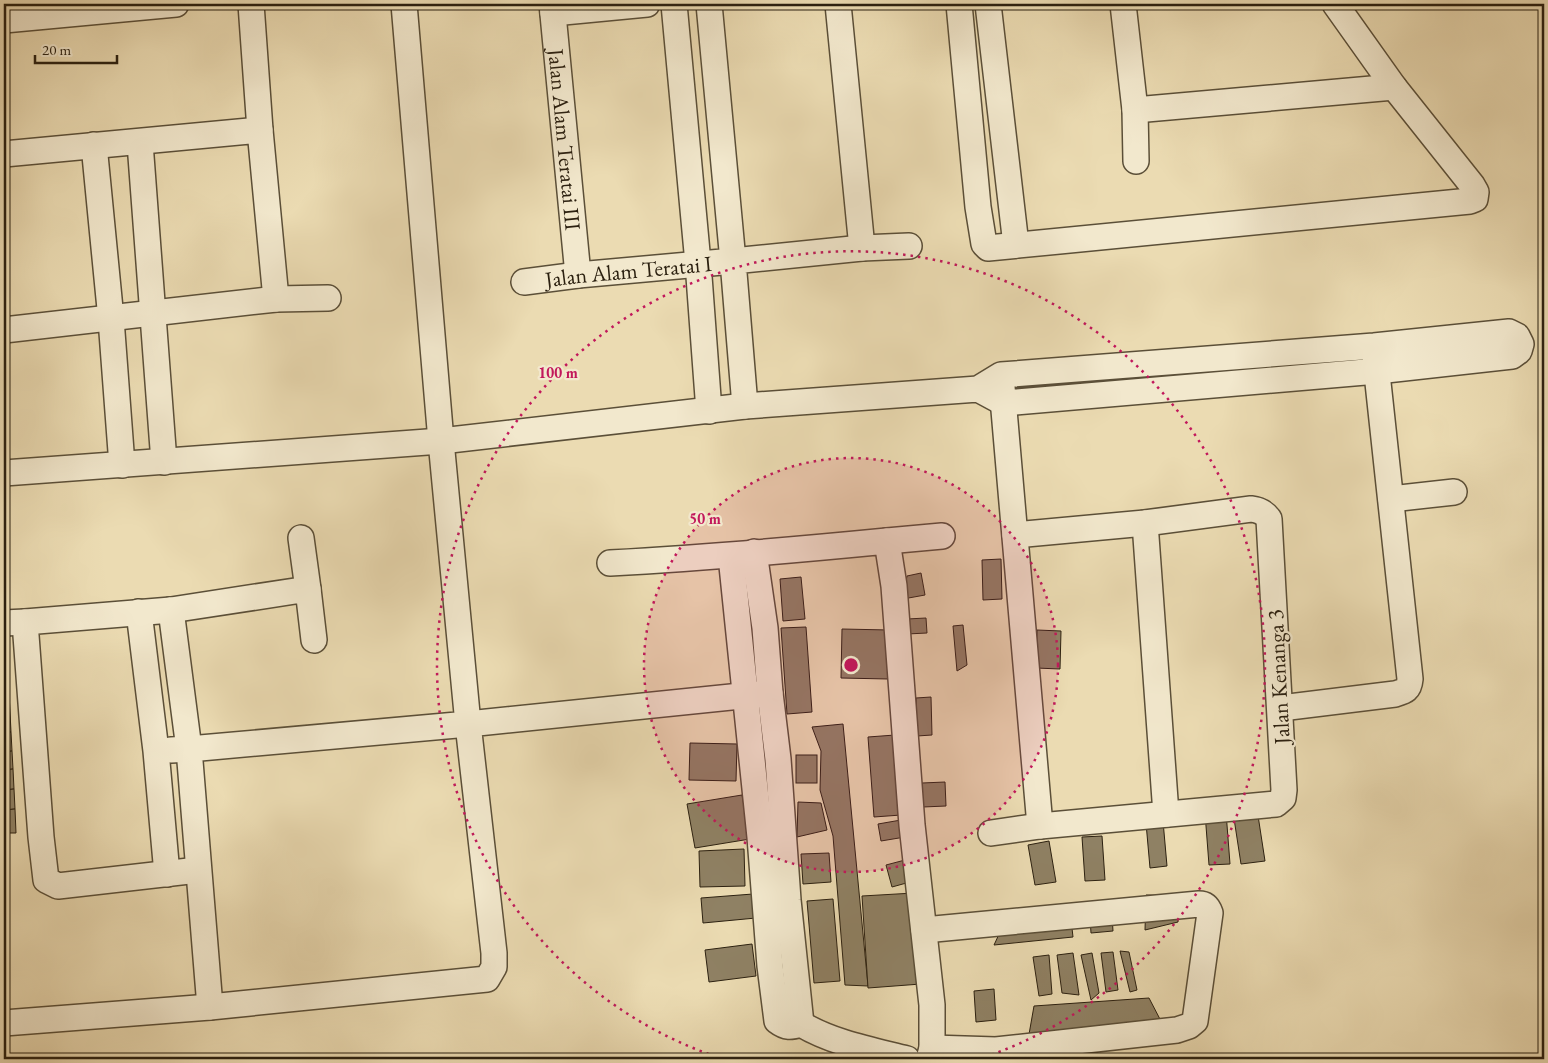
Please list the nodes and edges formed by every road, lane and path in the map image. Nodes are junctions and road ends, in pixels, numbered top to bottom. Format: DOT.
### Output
graph roads {
  1 [pos="176,4"];
  2 [pos="251,4"];
  3 [pos="404,4"];
  4 [pos="647,4"];
  5 [pos="674,4"];
  6 [pos="709,4"];
  7 [pos="838,4"];
  8 [pos="959,4"];
  9 [pos="988,4"];
  10 [pos="1123,4"];
  11 [pos="1335,4"];
  12 [pos="553,8"];
  13 [pos="4,20"];
  14 [pos="1394,87"];
  15 [pos="1135,110"];
  16 [pos="260,130"];
  17 [pos="140,142"];
  18 [pos="94,145"];
  19 [pos="4,154"];
  20 [pos="1136,161"];
  21 [pos="1016,245"];
  22 [pos="909,246"];
  23 [pos="862,248"];
  24 [pos="733,261"];
  25 [pos="698,263"];
  26 [pos="578,275"];
  27 [pos="524,282"];
  28 [pos="328,298"];
  29 [pos="276,299"];
  30 [pos="153,314"];
  31 [pos="111,319"];
  32 [pos="4,330"];
  33 [pos="1374,346"];
  34 [pos="1377,371"];
  35 [pos="1000,375"];
  36 [pos="978,389"];
  37 [pos="1004,403"];
  38 [pos="746,406"];
  39 [pos="709,411"];
  40 [pos="441,441"];
  41 [pos="164,462"];
  42 [pos="122,465"];
  43 [pos="4,473"];
  44 [pos="1454,492"];
  45 [pos="1391,499"];
  46 [pos="1146,523"];
  47 [pos="1015,535"];
  48 [pos="942,536"];
  49 [pos="301,538"];
  50 [pos="887,541"];
  51 [pos="743,554"];
  52 [pos="610,563"];
  53 [pos="308,589"];
  54 [pos="171,610"];
  55 [pos="139,612"];
  56 [pos="14,622"];
  57 [pos="314,640"];
  58 [pos="770,693"];
  59 [pos="746,696"];
  60 [pos="1281,708"];
  61 [pos="468,724"];
  62 [pos="189,749"];
  63 [pos="156,751"];
  64 [pos="1166,814"];
  65 [pos="1040,826"];
  66 [pos="991,833"];
  67 [pos="198,870"];
  68 [pos="167,874"];
  69 [pos="924,930"];
  70 [pos="210,1007"];
  71 [pos="4,1023"];
  72 [pos="801,1024"];
  73 [pos="931,1054"];
  74 [pos="907,1059"];
  1 -- 13 [label="street"];
  2 -- 16 [label="street"];
  3 -- 40 [label="street"];
  4 -- 12 [label="street"];
  5 -- 25 [label="street"];
  6 -- 24 [label="street"];
  7 -- 23 [label="street"];
  8 -- 21 [label="street"];
  9 -- 21 [label="street"];
  10 -- 15 [label="street"];
  11 -- 14 [label="street"];
  12 -- 26 [label="street, Jalan Alam Teratai III"];
  14 -- 15 [label="street"];
  14 -- 21 [label="street"];
  15 -- 20 [label="street"];
  16 -- 17 [label="street"];
  16 -- 29 [label="street"];
  17 -- 18 [label="street"];
  17 -- 30 [label="street"];
  18 -- 19 [label="street"];
  18 -- 31 [label="street"];
  22 -- 23 [label="street, Jalan Alam Teratai I"];
  23 -- 24 [label="street, Jalan Alam Teratai I"];
  24 -- 25 [label="street, Jalan Alam Teratai I"];
  24 -- 38 [label="street"];
  25 -- 26 [label="street, Jalan Alam Teratai I"];
  25 -- 39 [label="street"];
  26 -- 27 [label="street, Jalan Alam Teratai I"];
  28 -- 29 [label="street"];
  29 -- 30 [label="street"];
  30 -- 31 [label="street"];
  30 -- 41 [label="street"];
  31 -- 32 [label="street"];
  31 -- 42 [label="street"];
  33 -- 34 [label="street"];
  33 -- 34 [label="street"];
  33 -- 35 [label="street"];
  34 -- 37 [label="street"];
  34 -- 45 [label="street"];
  35 -- 36 [label="street"];
  35 -- 37 [label="street"];
  36 -- 37 [label="street"];
  36 -- 38 [label="street"];
  37 -- 47 [label="street"];
  38 -- 39 [label="street"];
  39 -- 40 [label="street"];
  40 -- 41 [label="street"];
  40 -- 61 [label="street"];
  41 -- 42 [label="street"];
  42 -- 43 [label="street"];
  44 -- 45 [label="street"];
  45 -- 60 [label="street"];
  46 -- 47 [label="street, Jalan Kenanga 3"];
  46 -- 60 [label="street, Jalan Kenanga 3"];
  46 -- 64 [label="street"];
  47 -- 65 [label="street"];
  48 -- 50 [label="street"];
  49 -- 53 [label="street"];
  50 -- 51 [label="street"];
  50 -- 69 [label="street"];
  51 -- 52 [label="street"];
  51 -- 58 [label="street"];
  51 -- 59 [label="street"];
  53 -- 54 [label="street"];
  53 -- 57 [label="street"];
  54 -- 55 [label="street"];
  54 -- 62 [label="street"];
  55 -- 56 [label="street"];
  55 -- 63 [label="street"];
  56 -- 68 [label="street"];
  58 -- 59 [label="street"];
  58 -- 72 [label="street"];
  59 -- 61 [label="street"];
  59 -- 72 [label="street"];
  60 -- 64 [label="street, Jalan Kenanga 3"];
  61 -- 62 [label="street"];
  61 -- 70 [label="street"];
  62 -- 63 [label="street"];
  62 -- 67 [label="street"];
  63 -- 68 [label="street"];
  64 -- 65 [label="street, Jalan Kenanga 3"];
  65 -- 66 [label="street, Jalan Kenanga 3"];
  67 -- 68 [label="street"];
  67 -- 70 [label="street"];
  69 -- 73 [label="street"];
  69 -- 73 [label="street"];
  70 -- 71 [label="street"];
  72 -- 74 [label="street"];
}
